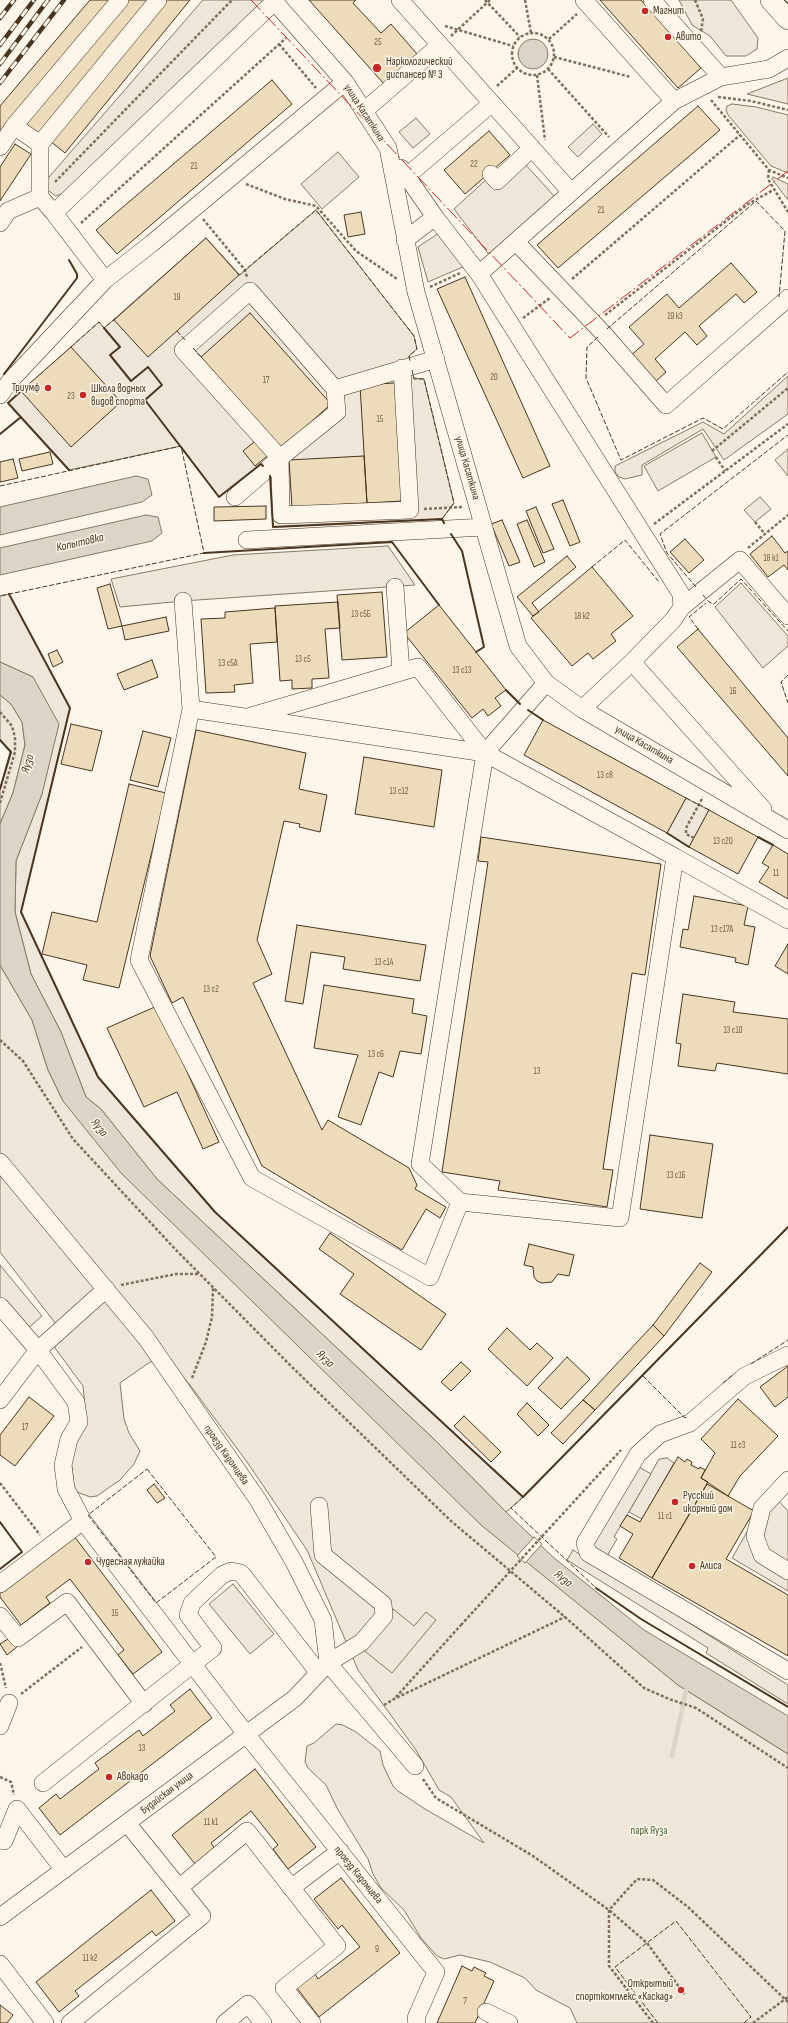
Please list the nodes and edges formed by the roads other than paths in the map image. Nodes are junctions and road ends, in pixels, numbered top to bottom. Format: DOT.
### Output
graph roads {
  1 [pos="120,0"];
  2 [pos="158,0"];
  3 [pos="400,0"];
  4 [pos="652,0"];
  5 [pos="771,0"];
  6 [pos="274,1"];
  7 [pos="586,2"];
  8 [pos="788,19"];
  9 [pos="440,45"];
  10 [pos="788,58"];
  11 [pos="721,77"];
  12 [pos="345,82"];
  13 [pos="489,100"];
  14 [pos="674,101"];
  15 [pos="364,111"];
  16 [pos="14,126"];
  17 [pos="40,144"];
  18 [pos="0,147"];
  19 [pos="388,148"];
  20 [pos="532,148"];
  21 [pos="491,174"];
  22 [pos="406,177"];
  23 [pos="571,192"];
  24 [pos="40,198"];
  25 [pos="54,213"];
  26 [pos="435,217"];
  27 [pos="0,223"];
  28 [pos="405,240"];
  29 [pos="516,242"];
  30 [pos="476,271"];
  31 [pos="105,280"];
  32 [pos="788,298"];
  33 [pos="436,359"];
  34 [pos="402,368"];
  35 [pos="335,389"];
  36 [pos="0,395"];
  37 [pos="280,458"];
  38 [pos="235,497"];
  39 [pos="484,527"];
  40 [pos="247,540"];
  41 [pos="394,587"];
  42 [pos="183,601"];
  43 [pos="682,607"];
  44 [pos="788,616"];
  45 [pos="632,662"];
  46 [pos="402,672"];
  47 [pos="546,683"];
  48 [pos="191,709"];
  49 [pos="582,709"];
  50 [pos="248,717"];
  51 [pos="485,753"];
  52 [pos="774,821"];
  53 [pos="788,830"];
  54 [pos="676,857"];
  55 [pos="788,920"];
  56 [pos="0,1162"];
  57 [pos="460,1202"];
  58 [pos="106,1289"];
  59 [pos="0,1306"];
  60 [pos="38,1350"];
  61 [pos="788,1355"];
  62 [pos="0,1400"];
  63 [pos="788,1480"];
  64 [pos="319,1506"];
  65 [pos="83,1521"];
  66 [pos="788,1571"];
  67 [pos="0,1584"];
  68 [pos="0,1616"];
  69 [pos="193,1665"];
  70 [pos="323,1667"];
  71 [pos="788,1671"];
  72 [pos="9,1703"];
  73 [pos="144,1704"];
  74 [pos="0,1726"];
  75 [pos="246,1734"];
  76 [pos="415,1766"];
  77 [pos="43,1783"];
  78 [pos="127,1823"];
  79 [pos="4,1842"];
  80 [pos="340,1851"];
  81 [pos="64,1870"];
  82 [pos="179,1888"];
  83 [pos="291,1888"];
  84 [pos="0,1917"];
  85 [pos="0,1964"];
  86 [pos="33,2007"];
  87 [pos="486,2012"];
  88 [pos="26,2023"];
  89 [pos="45,2023"];
  90 [pos="70,2023"];
  91 [pos="225,2023"];
  92 [pos="263,2023"];
  93 [pos="312,2023"];
  94 [pos="416,2023"];
  95 [pos="509,2023"];
  1 -- 16 [label="street"];
  2 -- 17 [label="street"];
  3 -- 9 [label="street"];
  4 -- 11 [label="street"];
  5 -- 8 [label="main road"];
  6 -- 12 [label="street, улица Касаткина"];
  6 -- 25 [label="street"];
  7 -- 14 [label="street"];
  9 -- 13 [label="street"];
  9 -- 15 [label="street"];
  10 -- 11 [label="street"];
  11 -- 14 [label="street"];
  12 -- 15 [label="street, улица Касаткина"];
  12 -- 31 [label="street"];
  13 -- 20 [label="street"];
  13 -- 22 [label="street"];
  14 -- 23 [label="street"];
  15 -- 19 [label="street, улица Касаткина"];
  16 -- 17 [label="street"];
  16 -- 18 [label="street"];
  17 -- 24 [label="street"];
  19 -- 22 [label="street"];
  19 -- 28 [label="street, улица Касаткина"];
  20 -- 21 [label="street"];
  20 -- 23 [label="street"];
  22 -- 26 [label="street"];
  23 -- 29 [label="street"];
  24 -- 25 [label="street"];
  24 -- 27 [label="street"];
  25 -- 31 [label="street"];
  26 -- 28 [label="street"];
  26 -- 30 [label="street"];
  28 -- 33 [label="street, улица Касаткина"];
  29 -- 30 [label="street"];
  29 -- 32 [label="street"];
  30 -- 43 [label="street"];
  31 -- 36 [label="street"];
  33 -- 34 [label="street"];
  33 -- 39 [label="street, улица Касаткина"];
  34 -- 35 [label="street"];
  34 -- 37 [label="street"];
  35 -- 37 [label="street"];
  35 -- 37 [label="street"];
  37 -- 38 [label="street"];
  39 -- 40 [label="street"];
  39 -- 47 [label="street, улица Касаткина"];
  41 -- 46 [label="street"];
  42 -- 48 [label="street"];
  43 -- 44 [label="street"];
  43 -- 45 [label="street"];
  45 -- 49 [label="street"];
  45 -- 52 [label="street"];
  46 -- 50 [label="street"];
  46 -- 51 [label="street"];
  47 -- 49 [label="street, улица Касаткина"];
  47 -- 51 [label="street"];
  48 -- 50 [label="street"];
  48 -- 57 [label="street"];
  49 -- 52 [label="street, улица Касаткина"];
  50 -- 51 [label="street"];
  51 -- 54 [label="street"];
  51 -- 57 [label="street"];
  52 -- 53 [label="street, улица Касаткина"];
  54 -- 55 [label="street"];
  54 -- 57 [label="street"];
  56 -- 58 [label="street, проезд Кадомцева"];
  58 -- 60 [label="street"];
  58 -- 70 [label="street, проезд Кадомцева"];
  59 -- 60 [label="street, проезд Кадомцева"];
  60 -- 62 [label="street"];
  60 -- 65 [label="street, проезд Кадомцева"];
  61 -- 71 [label="street"];
  63 -- 66 [label="street"];
  64 -- 70 [label="street, Будайская улица"];
  65 -- 67 [label="street"];
  65 -- 69 [label="street, проезд Кадомцева"];
  68 -- 73 [label="street"];
  69 -- 70 [label="street"];
  69 -- 73 [label="street"];
  69 -- 75 [label="street, проезд Кадомцева"];
  70 -- 75 [label="street, Будайская улица"];
  70 -- 76 [label="street"];
  72 -- 74 [label="street"];
  73 -- 77 [label="street"];
  75 -- 78 [label="street, Будайская улица"];
  75 -- 80 [label="street, проезд Кадомцева"];
  78 -- 81 [label="street, Будайская улица"];
  78 -- 82 [label="street"];
  79 -- 81 [label="street"];
  80 -- 83 [label="street"];
  80 -- 94 [label="street, проезд Кадомцева"];
  81 -- 84 [label="street, Будайская улица"];
  82 -- 83 [label="street"];
  82 -- 90 [label="street"];
  83 -- 93 [label="street"];
  85 -- 86 [label="street"];
  86 -- 88 [label="street"];
  86 -- 89 [label="street"];
  87 -- 95 [label="street"];
  91 -- 92 [label="street"];
}
